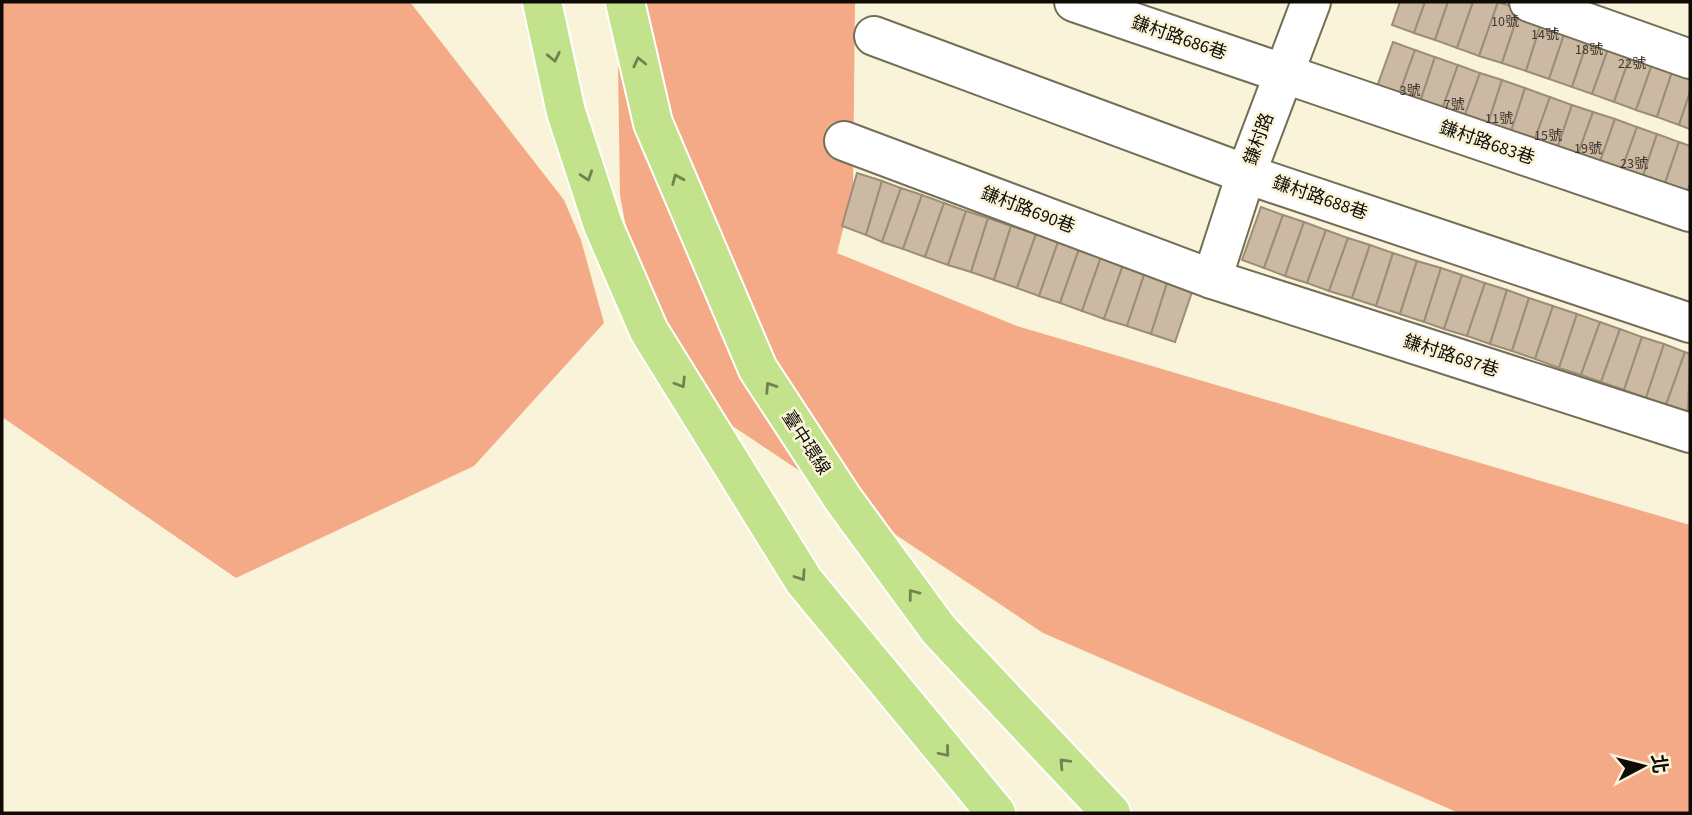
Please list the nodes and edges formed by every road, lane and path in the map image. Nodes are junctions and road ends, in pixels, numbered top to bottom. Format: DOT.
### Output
graph roads {
  1 [pos="542,2"];
  2 [pos="625,2"];
  3 [pos="1074,2"];
  4 [pos="1311,2"];
  5 [pos="1529,2"];
  6 [pos="874,36"];
  7 [pos="1690,59"];
  8 [pos="1283,75"];
  9 [pos="844,141"];
  10 [pos="1246,174"];
  11 [pos="1690,212"];
  12 [pos="1212,279"];
  13 [pos="1690,323"];
  14 [pos="1690,433"];
  15 [pos="996,813"];
  16 [pos="1111,813"];
  1 -- 15 [label="highway, one-way"];
  16 -- 2 [label="highway, 臺中環線, one-way"];
  3 -- 8 [label="street, 鎌村路686巷"];
  4 -- 8 [label="street, 鎌村路"];
  5 -- 7 [label="street"];
  6 -- 10 [label="street, 鎌村路688巷"];
  8 -- 10 [label="street, 鎌村路"];
  8 -- 11 [label="street, 鎌村路683巷"];
  9 -- 12 [label="street, 鎌村路690巷"];
  10 -- 12 [label="street, 鎌村路"];
  10 -- 13 [label="street, 鎌村路688巷"];
  12 -- 14 [label="street, 鎌村路687巷"];
}
